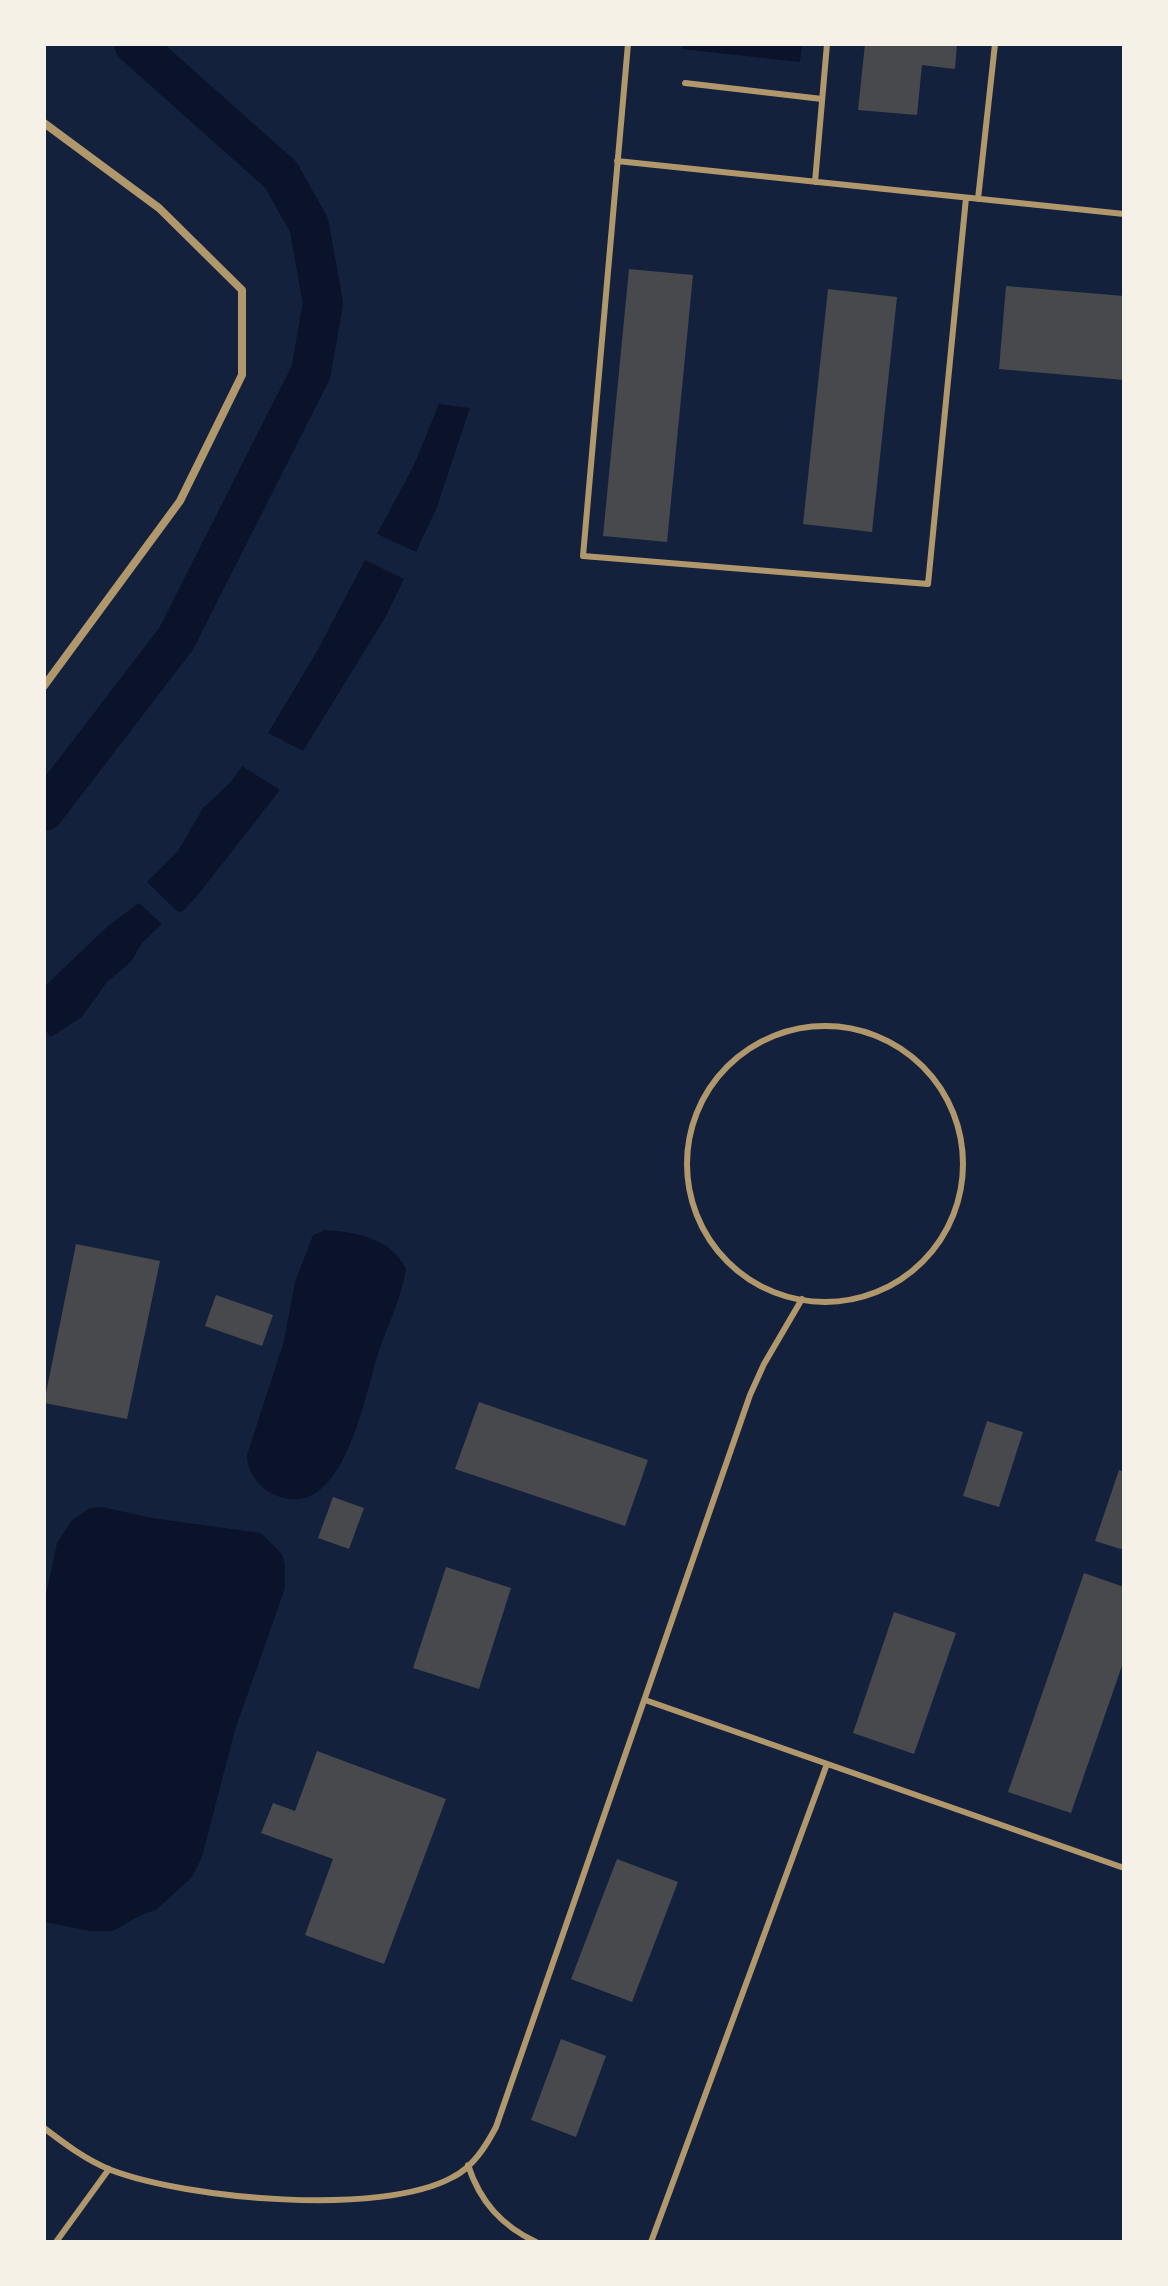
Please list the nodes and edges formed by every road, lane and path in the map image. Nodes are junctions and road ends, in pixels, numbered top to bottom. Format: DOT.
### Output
graph roads {
  1 [pos="628,44"];
  2 [pos="827,44"];
  3 [pos="995,44"];
  4 [pos="685,83"];
  5 [pos="822,99"];
  6 [pos="44,123"];
  7 [pos="617,161"];
  8 [pos="815,182"];
  9 [pos="966,198"];
  10 [pos="978,199"];
  11 [pos="1124,214"];
  12 [pos="44,686"];
  13 [pos="802,1299"];
  14 [pos="645,1700"];
  15 [pos="827,1764"];
  16 [pos="1124,1868"];
  17 [pos="44,2128"];
  18 [pos="468,2165"];
  19 [pos="109,2169"];
  20 [pos="56,2242"];
  21 [pos="536,2242"];
  22 [pos="651,2242"];
  1 -- 7 [label="lane"];
  2 -- 5 [label="lane"];
  3 -- 10 [label="lane"];
  4 -- 5 [label="lane"];
  5 -- 8 [label="lane"];
  6 -- 12 [label="street"];
  7 -- 8 [label="lane"];
  7 -- 9 [label="lane"];
  8 -- 9 [label="lane"];
  9 -- 10 [label="lane"];
  10 -- 11 [label="lane"];
  13 -- 13 [label="lane"];
  13 -- 14 [label="lane"];
  14 -- 15 [label="lane"];
  14 -- 18 [label="lane"];
  15 -- 16 [label="lane"];
  15 -- 22 [label="lane"];
  17 -- 19 [label="lane"];
  18 -- 19 [label="lane"];
  18 -- 21 [label="lane"];
  19 -- 20 [label="lane"];
}
